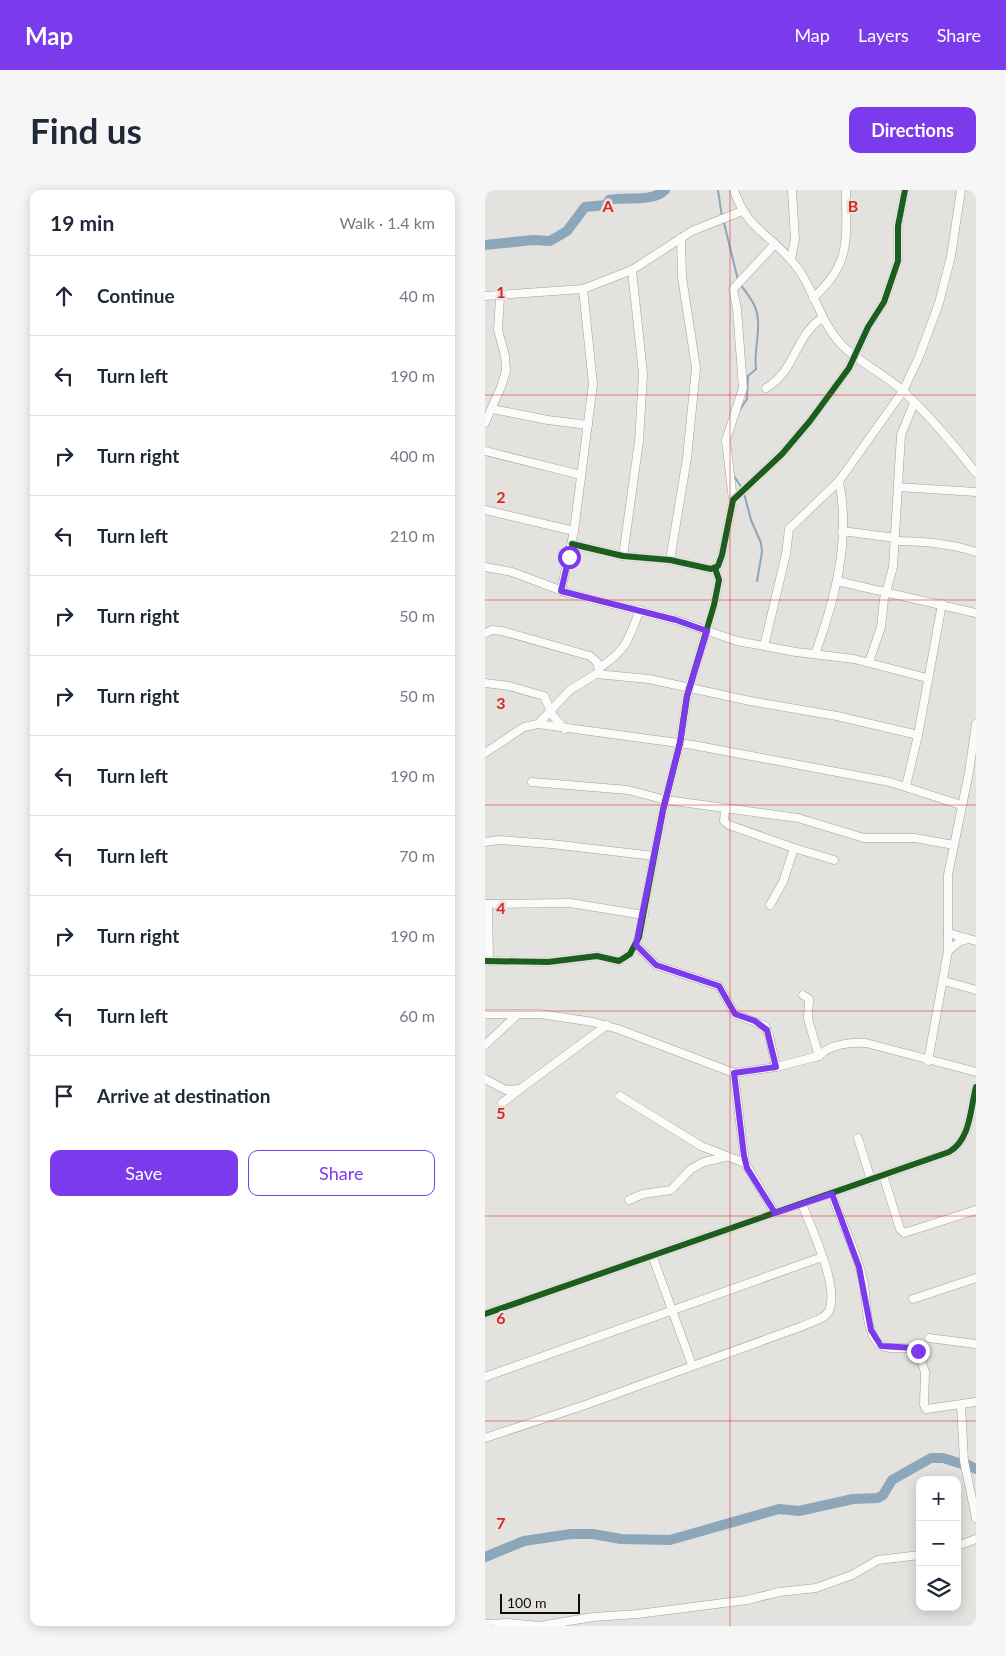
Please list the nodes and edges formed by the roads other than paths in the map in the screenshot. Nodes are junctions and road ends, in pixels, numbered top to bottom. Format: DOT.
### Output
graph roads {
  1 [pos="733,190"];
  2 [pos="792,190"];
  3 [pos="846,190"];
  4 [pos="905,190"];
  5 [pos="961,190"];
  6 [pos="742,210"];
  7 [pos="681,238"];
  8 [pos="775,244"];
  9 [pos="791,259"];
  10 [pos="632,270"];
  11 [pos="583,288"];
  12 [pos="485,296"];
  13 [pos="500,296"];
  14 [pos="813,298"];
  15 [pos="822,318"];
  16 [pos="855,356"];
  17 [pos="766,388"];
  18 [pos="903,391"];
  19 [pos="915,404"];
  20 [pos="492,409"];
  21 [pos="485,422"];
  22 [pos="588,425"];
  23 [pos="485,450"];
  24 [pos="976,458"];
  25 [pos="975,471"];
  26 [pos="581,475"];
  27 [pos="839,481"];
  28 [pos="897,487"];
  29 [pos="976,492"];
  30 [pos="733,500"];
  31 [pos="485,510"];
  32 [pos="574,531"];
  33 [pos="842,531"];
  34 [pos="895,539"];
  35 [pos="572,544"];
  36 [pos="976,552"];
  37 [pos="623,556"];
  38 [pos="670,560"];
  39 [pos="485,567"];
  40 [pos="715,568"];
  41 [pos="837,581"];
  42 [pos="561,591"];
  43 [pos="887,591"];
  44 [pos="942,604"];
  45 [pos="640,610"];
  46 [pos="976,613"];
  47 [pos="707,631"];
  48 [pos="485,633"];
  49 [pos="764,646"];
  50 [pos="815,654"];
  51 [pos="869,662"];
  52 [pos="600,671"];
  53 [pos="927,678"];
  54 [pos="485,683"];
  55 [pos="689,688"];
  56 [pos="551,710"];
  57 [pos="538,724"];
  58 [pos="976,724"];
  59 [pos="565,729"];
  60 [pos="918,735"];
  61 [pos="680,743"];
  62 [pos="485,754"];
  63 [pos="532,782"];
  64 [pos="906,786"];
  65 [pos="667,800"];
  66 [pos="961,805"];
  67 [pos="725,809"];
  68 [pos="485,842"];
  69 [pos="953,845"];
  70 [pos="793,848"];
  71 [pos="654,856"];
  72 [pos="834,860"];
  73 [pos="487,904"];
  74 [pos="770,905"];
  75 [pos="644,915"];
  76 [pos="948,933"];
  77 [pos="973,940"];
  78 [pos="636,945"];
  79 [pos="948,951"];
  80 [pos="487,961"];
  81 [pos="944,981"];
  82 [pos="976,990"];
  83 [pos="803,996"];
  84 [pos="485,1014"];
  85 [pos="518,1014"];
  86 [pos="607,1025"];
  87 [pos="485,1045"];
  88 [pos="819,1056"];
  89 [pos="928,1061"];
  90 [pos="776,1067"];
  91 [pos="976,1072"];
  92 [pos="734,1073"];
  93 [pos="485,1079"];
  94 [pos="976,1087"];
  95 [pos="520,1089"];
  96 [pos="620,1096"];
  97 [pos="502,1103"];
  98 [pos="858,1138"];
  99 [pos="727,1157"];
  100 [pos="745,1163"];
  101 [pos="883,1175"];
  102 [pos="871,1180"];
  103 [pos="832,1194"];
  104 [pos="629,1200"];
  105 [pos="802,1204"];
  106 [pos="976,1210"];
  107 [pos="775,1213"];
  108 [pos="652,1256"];
  109 [pos="822,1257"];
  110 [pos="976,1278"];
  111 [pos="913,1299"];
  112 [pos="673,1310"];
  113 [pos="485,1314"];
  114 [pos="929,1338"];
  115 [pos="976,1344"];
  116 [pos="691,1365"];
  117 [pos="485,1377"];
  118 [pos="976,1402"];
  119 [pos="961,1405"];
  120 [pos="485,1438"];
  121 [pos="976,1518"];
  122 [pos="976,1539"];
  123 [pos="961,1545"];
  124 [pos="916,1555"];
  125 [pos="581,1622"];
  126 [pos="485,1624"];
  1 -- 6 [label="street"];
  2 -- 9 [label="street"];
  3 -- 14 [label="street"];
  4 -- 16 [label="street"];
  5 -- 18 [label="street"];
  6 -- 7 [label="street"];
  6 -- 8 [label="street"];
  7 -- 10 [label="street"];
  7 -- 38 [label="street"];
  8 -- 9 [label="street"];
  8 -- 30 [label="street"];
  9 -- 14 [label="street"];
  10 -- 11 [label="street"];
  10 -- 37 [label="street"];
  11 -- 13 [label="street"];
  11 -- 22 [label="street"];
  12 -- 13 [label="street"];
  13 -- 20 [label="street"];
  14 -- 15 [label="street"];
  15 -- 16 [label="street"];
  15 -- 17 [label="street"];
  16 -- 18 [label="street"];
  16 -- 30 [label="street"];
  18 -- 19 [label="street"];
  18 -- 27 [label="street"];
  19 -- 25 [label="street"];
  19 -- 28 [label="street"];
  20 -- 21 [label="street"];
  20 -- 22 [label="street"];
  22 -- 26 [label="street"];
  23 -- 26 [label="street"];
  24 -- 25 [label="street"];
  26 -- 32 [label="street"];
  27 -- 33 [label="street"];
  27 -- 49 [label="street"];
  28 -- 29 [label="street"];
  28 -- 34 [label="street"];
  30 -- 40 [label="street"];
  31 -- 32 [label="street"];
  32 -- 35 [label="street"];
  33 -- 34 [label="street"];
  33 -- 41 [label="street"];
  34 -- 36 [label="street"];
  34 -- 43 [label="street"];
  35 -- 37 [label="street"];
  35 -- 42 [label="street"];
  37 -- 38 [label="street"];
  38 -- 40 [label="street"];
  39 -- 42 [label="street"];
  40 -- 47 [label="street"];
  41 -- 43 [label="street"];
  41 -- 50 [label="street"];
  42 -- 45 [label="street"];
  43 -- 44 [label="street"];
  43 -- 51 [label="street"];
  44 -- 46 [label="street"];
  44 -- 53 [label="street"];
  45 -- 47 [label="street"];
  45 -- 52 [label="street"];
  47 -- 49 [label="street"];
  47 -- 55 [label="street"];
  48 -- 52 [label="street"];
  49 -- 50 [label="street"];
  50 -- 51 [label="street"];
  51 -- 53 [label="street"];
  52 -- 55 [label="street"];
  52 -- 56 [label="street"];
  53 -- 60 [label="street"];
  54 -- 56 [label="street"];
  55 -- 60 [label="street"];
  55 -- 61 [label="street"];
  56 -- 57 [label="street"];
  56 -- 59 [label="street"];
  57 -- 59 [label="street"];
  57 -- 62 [label="street"];
  58 -- 66 [label="street"];
  59 -- 61 [label="street"];
  60 -- 64 [label="street"];
  61 -- 64 [label="street"];
  61 -- 65 [label="street"];
  63 -- 65 [label="street"];
  64 -- 66 [label="street"];
  65 -- 67 [label="street"];
  65 -- 71 [label="street"];
  66 -- 69 [label="street"];
  67 -- 69 [label="street"];
  67 -- 70 [label="street"];
  68 -- 71 [label="street"];
  69 -- 76 [label="street"];
  70 -- 72 [label="street"];
  70 -- 74 [label="street"];
  71 -- 75 [label="street"];
  73 -- 75 [label="street"];
  73 -- 80 [label="street"];
  75 -- 78 [label="street"];
  76 -- 77 [label="street"];
  76 -- 79 [label="street"];
  77 -- 79 [label="street"];
  78 -- 80 [label="street"];
  78 -- 90 [label="street"];
  79 -- 81 [label="street"];
  81 -- 82 [label="street"];
  81 -- 89 [label="street"];
  83 -- 88 [label="street"];
  84 -- 85 [label="street"];
  85 -- 86 [label="street"];
  85 -- 87 [label="street"];
  86 -- 92 [label="street"];
  86 -- 95 [label="street"];
  88 -- 89 [label="street"];
  88 -- 90 [label="street"];
  89 -- 91 [label="street"];
  90 -- 92 [label="street"];
  92 -- 100 [label="street"];
  93 -- 95 [label="street"];
  94 -- 101 [label="street"];
  95 -- 97 [label="street"];
  96 -- 99 [label="street"];
  98 -- 102 [label="street"];
  99 -- 100 [label="street"];
  99 -- 104 [label="street"];
  100 -- 107 [label="street"];
  101 -- 102 [label="street"];
  101 -- 106 [label="street"];
  102 -- 103 [label="street"];
  103 -- 105 [label="street"];
  103 -- 119 [label="street"];
  105 -- 107 [label="street"];
  105 -- 109 [label="street"];
  107 -- 108 [label="street"];
  108 -- 112 [label="street"];
  108 -- 113 [label="street"];
  109 -- 112 [label="street"];
  109 -- 116 [label="street"];
  110 -- 111 [label="street"];
  112 -- 116 [label="street"];
  112 -- 117 [label="street"];
  114 -- 115 [label="street"];
  116 -- 120 [label="street"];
  118 -- 119 [label="street"];
  119 -- 121 [label="street"];
  122 -- 123 [label="street"];
  124 -- 125 [label="street"];
  125 -- 126 [label="street"];
}
